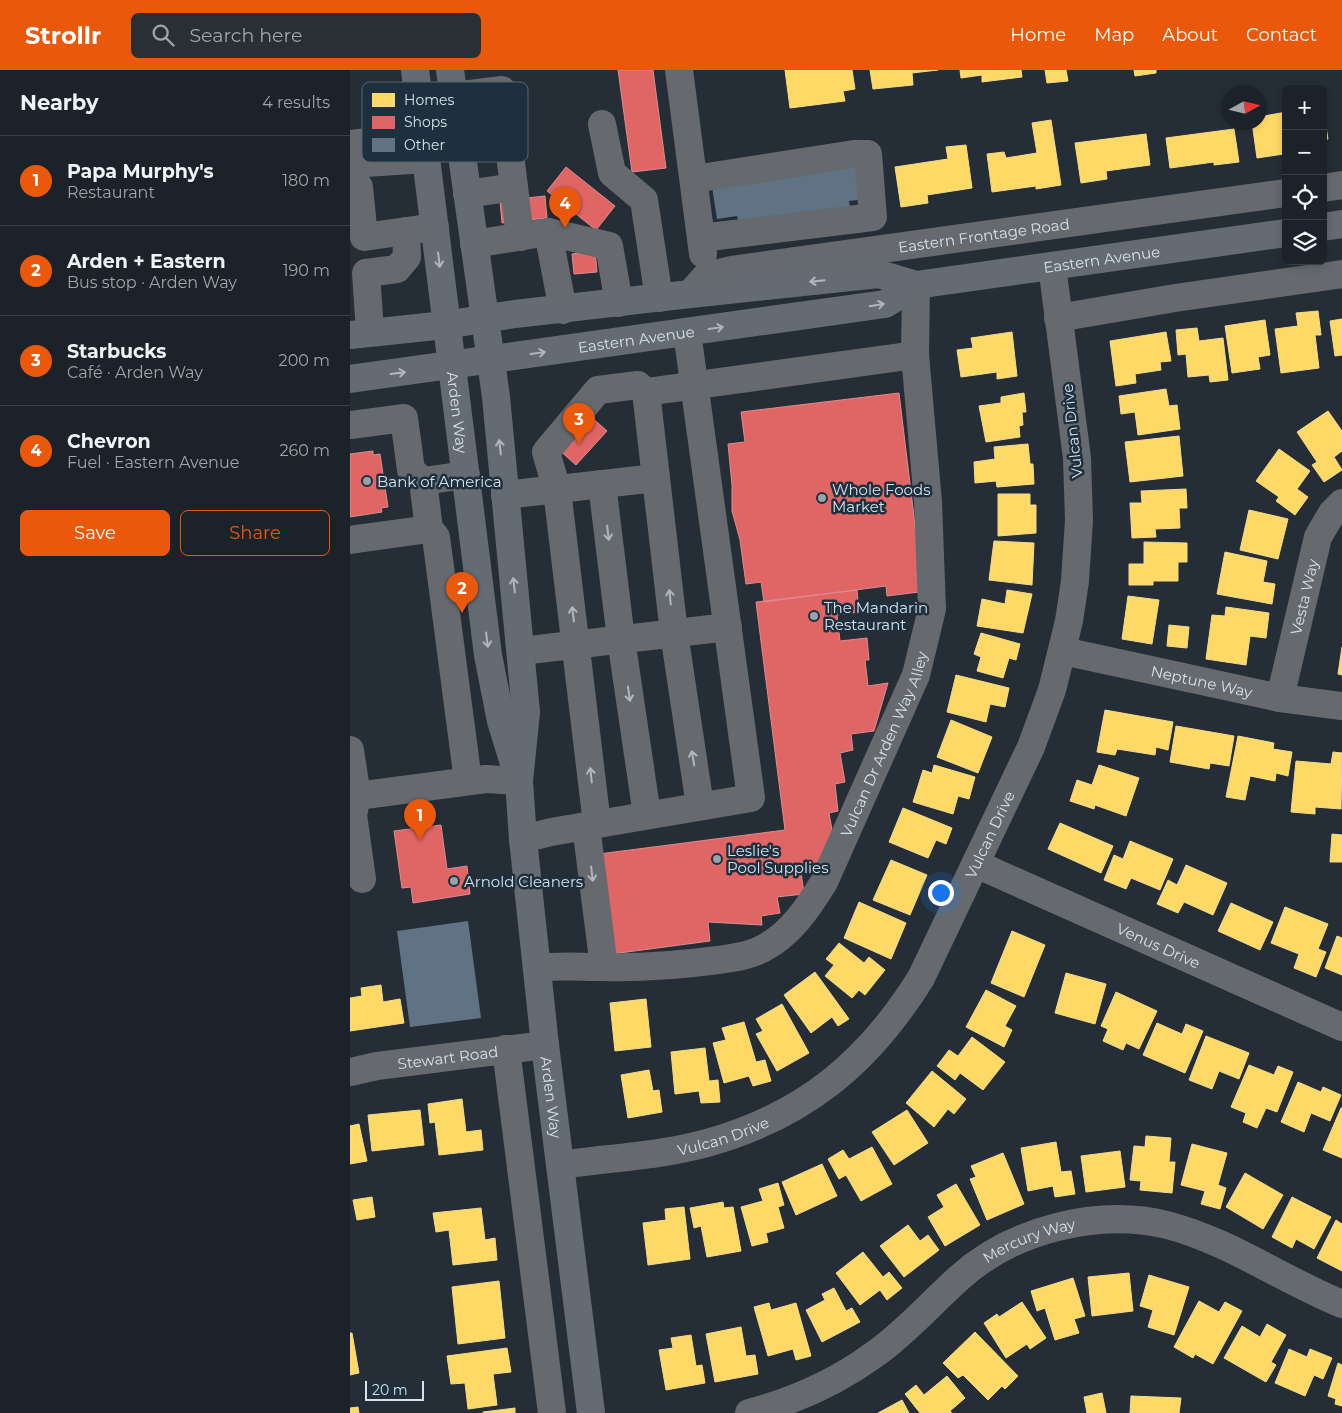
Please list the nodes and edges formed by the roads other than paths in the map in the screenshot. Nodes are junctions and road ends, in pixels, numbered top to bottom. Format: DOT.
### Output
graph roads {
  1 [pos="679,70"];
  2 [pos="602,124"];
  3 [pos="427,162"];
  4 [pos="463,162"];
  5 [pos="511,162"];
  6 [pos="350,170"];
  7 [pos="694,179"];
  8 [pos="1342,185"];
  9 [pos="514,187"];
  10 [pos="1327,187"];
  11 [pos="467,194"];
  12 [pos="1282,194"];
  13 [pos="1342,224"];
  14 [pos="1327,226"];
  15 [pos="435,228"];
  16 [pos="406,231"];
  17 [pos="548,232"];
  18 [pos="1282,233"];
  19 [pos="379,235"];
  20 [pos="520,238"];
  21 [pos="701,238"];
  22 [pos="474,244"];
  23 [pos="1052,266"];
  24 [pos="384,270"];
  25 [pos="1342,274"];
  26 [pos="698,285"];
  27 [pos="916,285"];
  28 [pos="660,298"];
  29 [pos="619,303"];
  30 [pos="563,310"];
  31 [pos="1058,318"];
  32 [pos="485,319"];
  33 [pos="445,325"];
  34 [pos="687,332"];
  35 [pos="360,334"];
  36 [pos="915,355"];
  37 [pos="490,360"];
  38 [pos="451,366"];
  39 [pos="350,379"];
  40 [pos="696,386"];
  41 [pos="646,392"];
  42 [pos="350,425"];
  43 [pos="466,475"];
  44 [pos="656,478"];
  45 [pos="423,481"];
  46 [pos="602,484"];
  47 [pos="556,490"];
  48 [pos="505,496"];
  49 [pos="1342,503"];
  50 [pos="473,532"];
  51 [pos="432,533"];
  52 [pos="350,540"];
  53 [pos="728,626"];
  54 [pos="674,633"];
  55 [pos="621,639"];
  56 [pos="577,644"];
  57 [pos="520,651"];
  58 [pos="1063,651"];
  59 [pos="1280,698"];
  60 [pos="1342,706"];
  61 [pos="350,757"];
  62 [pos="468,781"];
  63 [pos="519,781"];
  64 [pos="356,796"];
  65 [pos="700,806"];
  66 [pos="648,815"];
  67 [pos="591,825"];
  68 [pos="523,838"];
  69 [pos="976,864"];
  70 [pos="362,879"];
  71 [pos="604,967"];
  72 [pos="538,968"];
  73 [pos="1342,1027"];
  74 [pos="545,1045"];
  75 [pos="506,1049"];
  76 [pos="350,1072"];
  77 [pos="560,1165"];
  78 [pos="1342,1304"];
  79 [pos="552,1413"];
  80 [pos="591,1413"];
  81 [pos="749,1413"];
  1 -- 7 [label="street"];
  2 -- 28 [label="street"];
  3 -- 15 [label="main road, Arden Way"];
  4 -- 11 [label="main road, Arden Way"];
  5 -- 9 [label="street"];
  6 -- 19 [label="street"];
  7 -- 21 [label="street"];
  7 -- 21 [label="street"];
  8 -- 10 [label="street"];
  9 -- 11 [label="street"];
  9 -- 20 [label="street"];
  11 -- 22 [label="main road, Arden Way"];
  12 -- 26 [label="street, Eastern Frontage Road"];
  13 -- 14 [label="main road"];
  15 -- 16 [label="street"];
  15 -- 33 [label="main road, Arden Way, one-way"];
  16 -- 19 [label="street"];
  16 -- 24 [label="street"];
  17 -- 20 [label="street"];
  17 -- 29 [label="street"];
  17 -- 30 [label="street"];
  18 -- 23 [label="main road, Eastern Avenue"];
  19 -- 24 [label="street"];
  20 -- 22 [label="street"];
  21 -- 26 [label="street"];
  22 -- 32 [label="main road, Arden Way"];
  23 -- 27 [label="main road, Eastern Avenue"];
  23 -- 31 [label="street, Vulcan Drive"];
  24 -- 35 [label="street"];
  25 -- 31 [label="street"];
  27 -- 26 [label="main road, Eastern Avenue, one-way"];
  26 -- 28 [label="main road, Eastern Avenue"];
  34 -- 27 [label="main road, Eastern Avenue, one-way"];
  27 -- 36 [label="street, Vulcan Dr Arden Way Alley"];
  28 -- 29 [label="main road, Eastern Avenue"];
  29 -- 30 [label="main road, Eastern Avenue"];
  30 -- 32 [label="main road, Eastern Avenue"];
  31 -- 58 [label="street, Vulcan Drive"];
  32 -- 33 [label="main road, Eastern Avenue"];
  32 -- 37 [label="main road, Arden Way"];
  33 -- 35 [label="main road, Eastern Avenue"];
  33 -- 38 [label="main road, Arden Way"];
  37 -- 34 [label="main road, Eastern Avenue, one-way"];
  34 -- 40 [label="street"];
  36 -- 40 [label="street"];
  36 -- 71 [label="street, Vulcan Dr Arden Way Alley"];
  37 -- 38 [label="main road, Eastern Avenue"];
  48 -- 37 [label="main road, Arden Way, one-way"];
  39 -- 38 [label="main road, Eastern Avenue, one-way"];
  38 -- 43 [label="main road, Arden Way"];
  40 -- 41 [label="street"];
  40 -- 53 [label="street"];
  41 -- 44 [label="street"];
  41 -- 47 [label="street"];
  42 -- 45 [label="street"];
  43 -- 45 [label="street"];
  43 -- 50 [label="main road, Arden Way"];
  44 -- 46 [label="street"];
  54 -- 44 [label="street, one-way"];
  45 -- 51 [label="street"];
  46 -- 47 [label="street"];
  46 -- 55 [label="street, one-way"];
  47 -- 48 [label="street"];
  56 -- 47 [label="street, one-way"];
  57 -- 48 [label="main road, Arden Way, one-way"];
  49 -- 59 [label="street, Vesta Way"];
  50 -- 51 [label="street"];
  50 -- 63 [label="main road, Arden Way, one-way"];
  51 -- 52 [label="street"];
  51 -- 62 [label="street"];
  53 -- 54 [label="street"];
  53 -- 65 [label="street"];
  54 -- 55 [label="street"];
  65 -- 54 [label="street, one-way"];
  55 -- 56 [label="street"];
  55 -- 66 [label="street, one-way"];
  56 -- 57 [label="street"];
  67 -- 56 [label="street, one-way"];
  57 -- 63 [label="main road, Arden Way"];
  58 -- 59 [label="street, Neptune Way"];
  58 -- 69 [label="street, Vulcan Drive"];
  59 -- 60 [label="street, Neptune Way"];
  61 -- 64 [label="street"];
  62 -- 63 [label="street"];
  62 -- 64 [label="street"];
  63 -- 68 [label="main road, Arden Way"];
  64 -- 70 [label="street"];
  65 -- 66 [label="street"];
  66 -- 67 [label="street"];
  67 -- 68 [label="street"];
  67 -- 71 [label="street, one-way"];
  68 -- 72 [label="main road, Arden Way"];
  69 -- 73 [label="street, Venus Drive"];
  69 -- 77 [label="street, Vulcan Drive"];
  71 -- 72 [label="street, Vulcan Dr Arden Way Alley"];
  72 -- 74 [label="main road, Arden Way"];
  74 -- 75 [label="street, Stewart Road"];
  74 -- 77 [label="main road, Arden Way"];
  75 -- 76 [label="street, Stewart Road"];
  75 -- 79 [label="street"];
  77 -- 80 [label="main road, Arden Way"];
  78 -- 81 [label="street, Mercury Way"];
}
